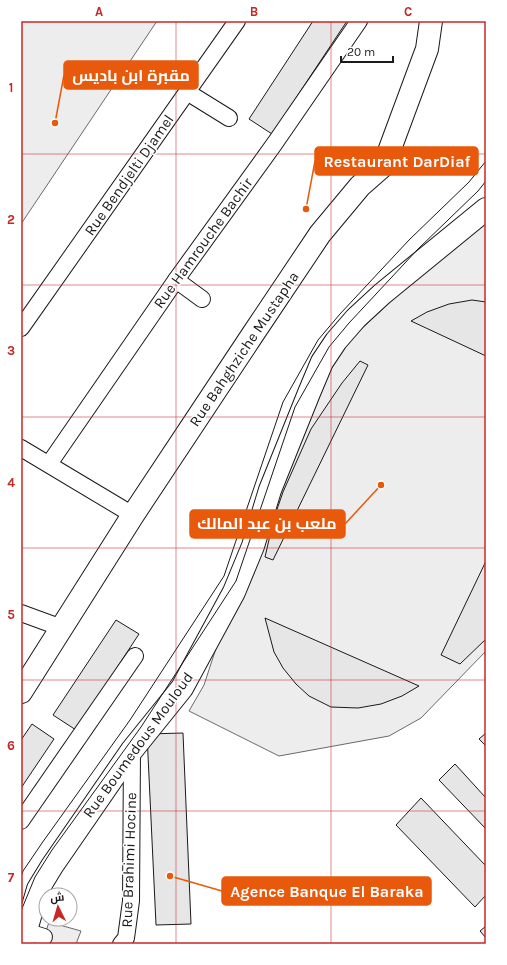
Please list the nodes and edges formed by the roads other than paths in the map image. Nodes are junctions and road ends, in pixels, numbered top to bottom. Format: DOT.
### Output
graph roads {
  1 [pos="237,21"];
  2 [pos="359,21"];
  3 [pos="431,21"];
  4 [pos="187,92"];
  5 [pos="229,118"];
  6 [pos="486,209"];
  7 [pos="176,280"];
  8 [pos="202,299"];
  9 [pos="21,328"];
  10 [pos="21,448"];
  11 [pos="49,464"];
  12 [pos="133,515"];
  13 [pos="21,613"];
  14 [pos="62,628"];
  15 [pos="135,656"];
  16 [pos="21,692"];
  17 [pos="132,750"];
  18 [pos="21,821"];
  19 [pos="31,937"];
  20 [pos="121,944"];
  1 -- 4 [label="street, Rue Bendjelti Djamel"];
  2 -- 7 [label="street, Rue Hamrouche Bachir"];
  3 -- 12 [label="street, Rue Bahghziche Mustapha"];
  4 -- 5 [label="street"];
  4 -- 9 [label="street, Rue Bendjelti Djamel"];
  6 -- 17 [label="street, Rue Boumedous Mouloud"];
  7 -- 8 [label="street"];
  7 -- 11 [label="street, Rue Hamrouche Bachir"];
  10 -- 11 [label="street"];
  11 -- 12 [label="street"];
  12 -- 14 [label="street, Rue Bahghziche Mustapha"];
  13 -- 14 [label="street"];
  14 -- 16 [label="street, Rue Bahghziche Mustapha"];
  15 -- 18 [label="street"];
  17 -- 19 [label="street, Rue Boumedous Mouloud"];
  17 -- 20 [label="street, Rue Brahimi Hocine"];
}
